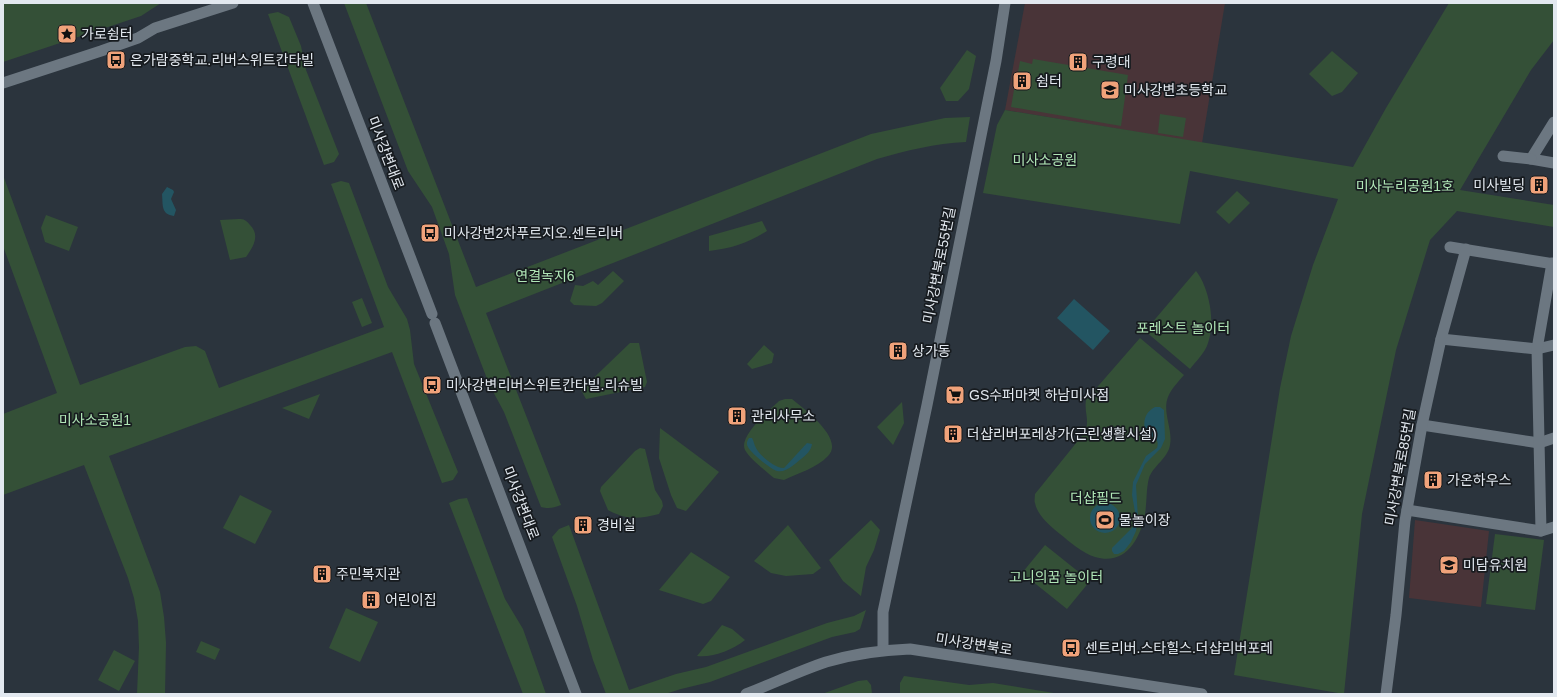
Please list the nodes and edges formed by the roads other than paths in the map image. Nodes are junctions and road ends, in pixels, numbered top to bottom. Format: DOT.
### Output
graph roads {
  1 [pos="233,3"];
  2 [pos="312,3"];
  3 [pos="1005,3"];
  4 [pos="3,82"];
  5 [pos="1554,122"];
  6 [pos="1503,156"];
  7 [pos="1530,159"];
  8 [pos="1554,162"];
  9 [pos="1450,247"];
  10 [pos="1466,249"];
  11 [pos="1553,263"];
  12 [pos="1441,339"];
  13 [pos="1554,345"];
  14 [pos="1537,349"];
  15 [pos="1422,424"];
  16 [pos="1554,438"];
  17 [pos="1539,442"];
  18 [pos="1407,510"];
  19 [pos="1554,527"];
  20 [pos="1541,531"];
  21 [pos="883,650"];
  22 [pos="576,694"];
  23 [pos="746,694"];
  24 [pos="1202,694"];
  25 [pos="1386,694"];
  1 -- 4 [label="street"];
  2 -- 22 [label="street, 미사강변대로"];
  3 -- 21 [label="street, 미사강변북로55번길"];
  5 -- 7 [label="street"];
  6 -- 7 [label="street"];
  7 -- 8 [label="street"];
  9 -- 10 [label="street"];
  10 -- 11 [label="street"];
  10 -- 12 [label="street, 미사강변북로85번길"];
  11 -- 14 [label="street"];
  12 -- 14 [label="street"];
  12 -- 15 [label="street, 미사강변북로85번길"];
  13 -- 14 [label="street"];
  14 -- 17 [label="street"];
  15 -- 17 [label="street"];
  15 -- 18 [label="street, 미사강변북로85번길"];
  16 -- 17 [label="street"];
  17 -- 20 [label="street"];
  18 -- 20 [label="street"];
  18 -- 25 [label="street, 미사강변북로85번길"];
  19 -- 20 [label="street"];
  21 -- 23 [label="street, 미사강변북로"];
  21 -- 24 [label="street, 미사강변북로"];
}
